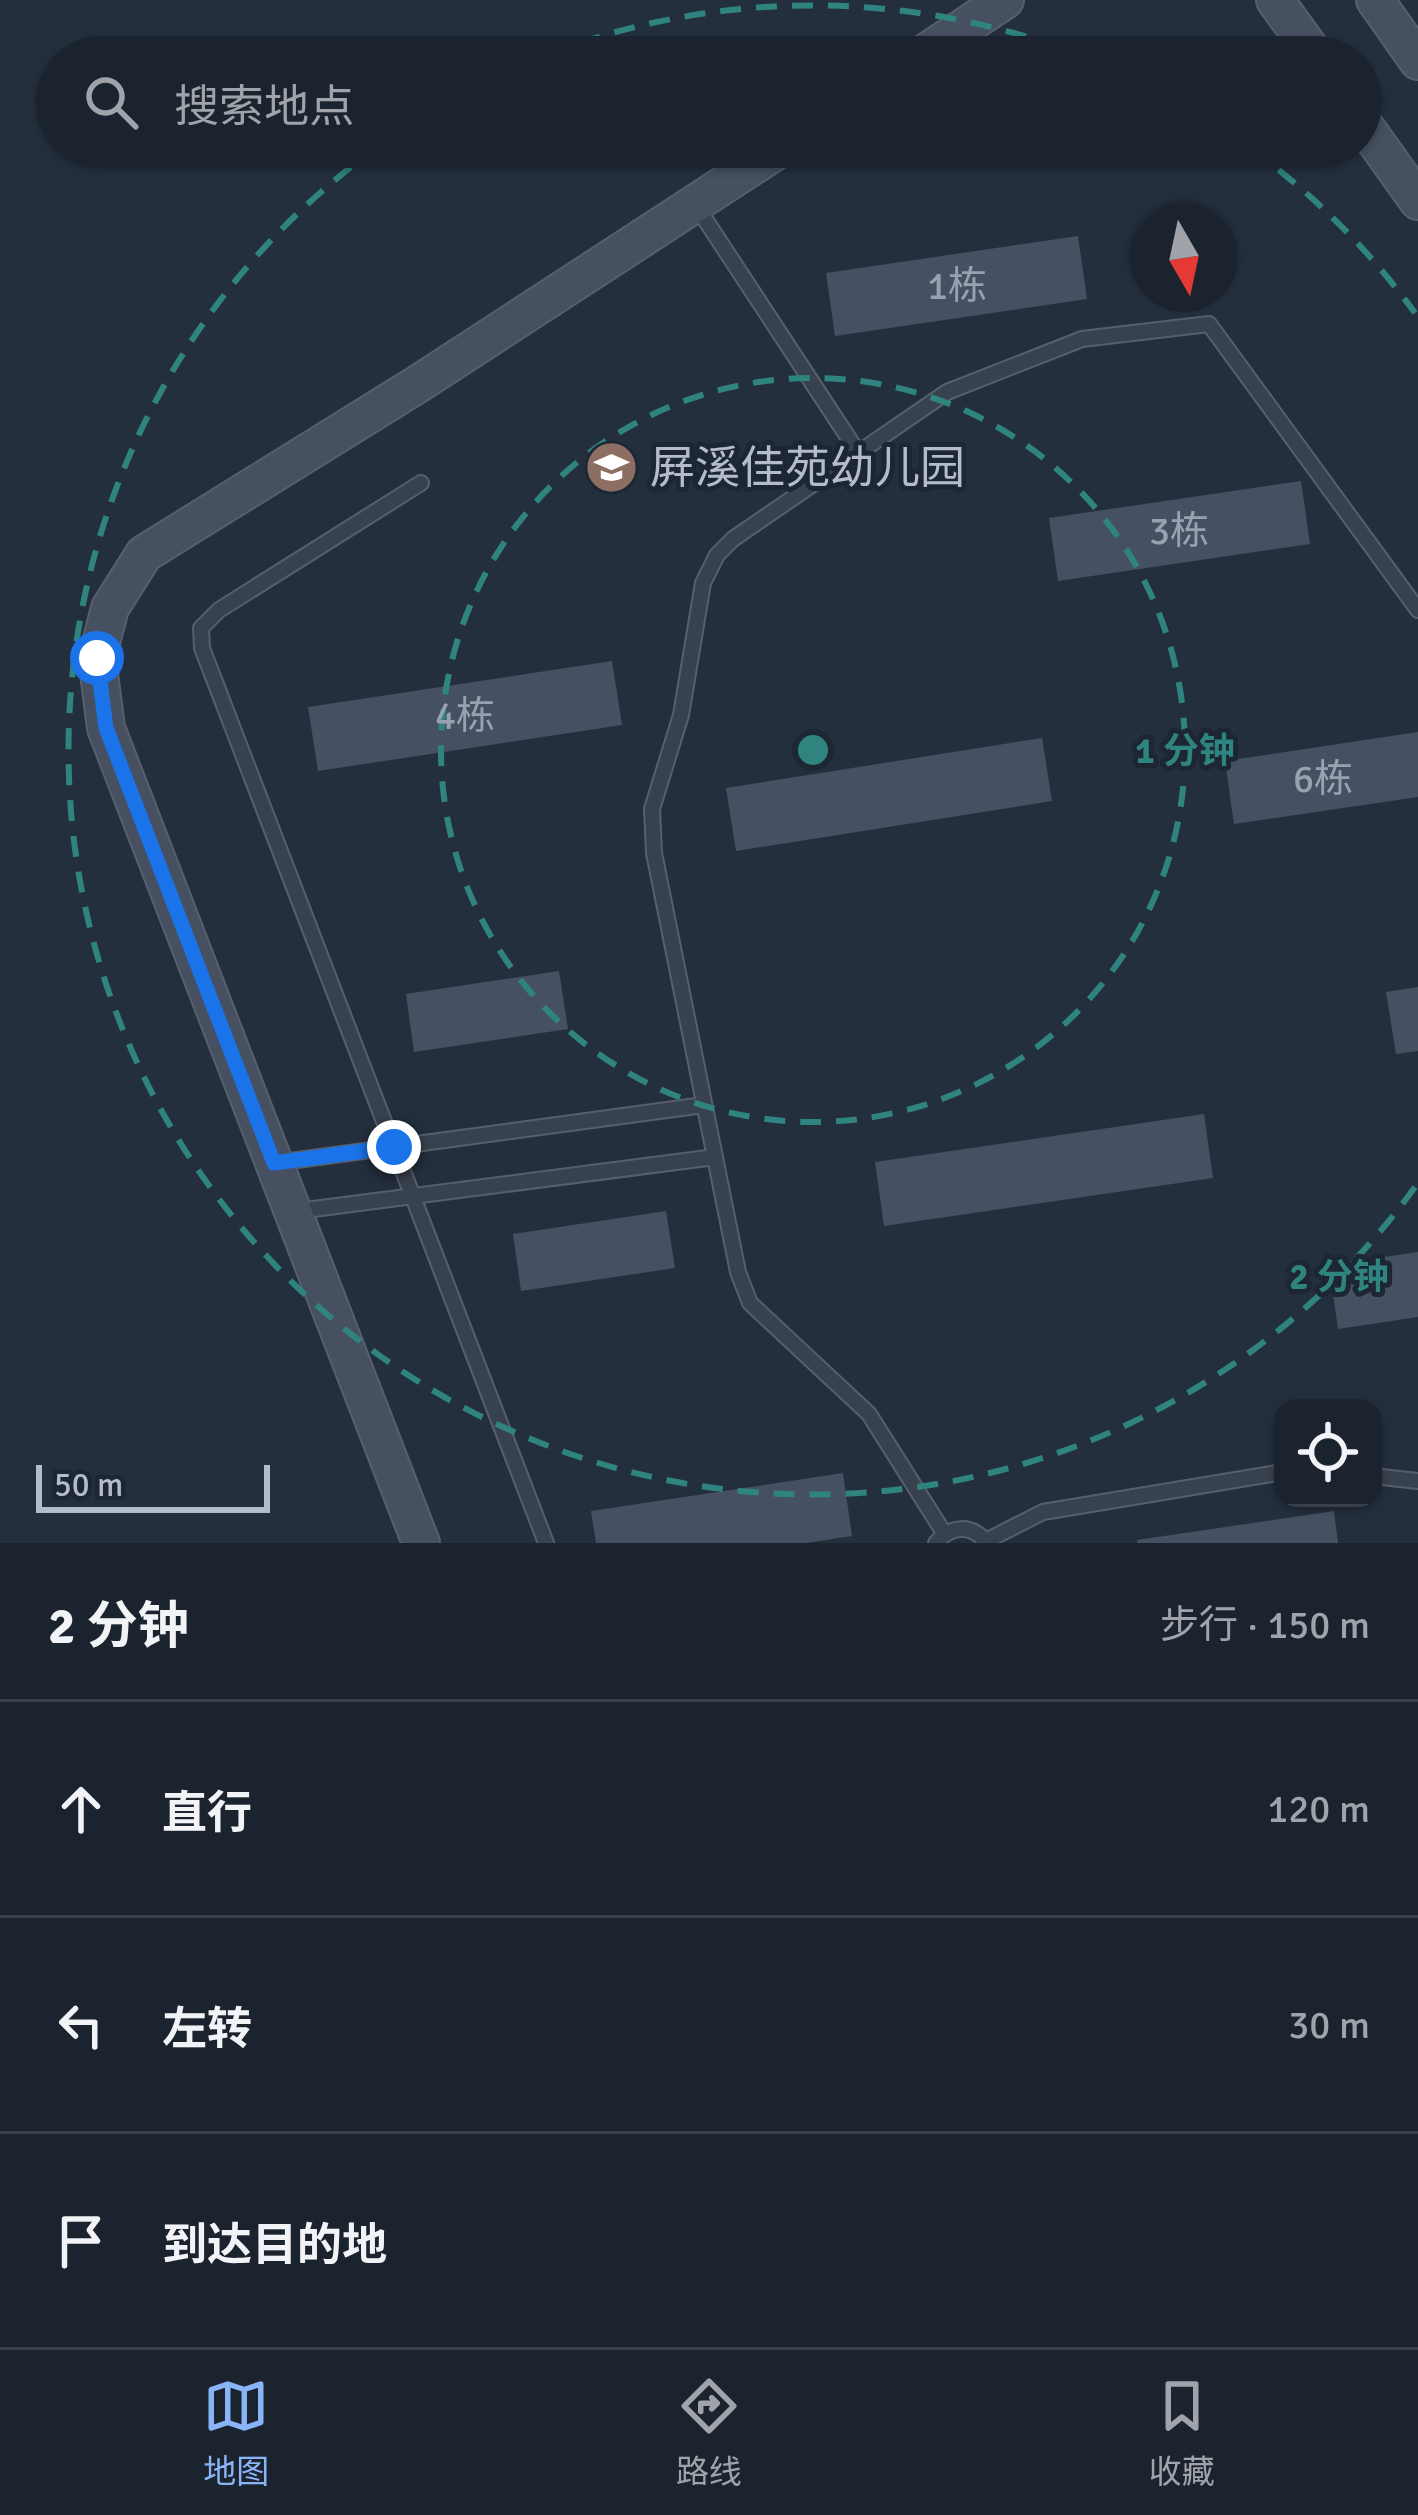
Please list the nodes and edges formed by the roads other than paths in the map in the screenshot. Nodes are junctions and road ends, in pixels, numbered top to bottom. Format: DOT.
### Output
graph roads {
  1 [pos="1005,0"];
  2 [pos="1275,0"];
  3 [pos="1375,0"];
  4 [pos="951,36"];
  5 [pos="1301,36"];
  6 [pos="1418,61"];
  7 [pos="1382,150"];
  8 [pos="750,168"];
  9 [pos="1418,201"];
  10 [pos="695,204"];
  11 [pos="857,451"];
  12 [pos="421,483"];
  13 [pos="1418,610"];
  14 [pos="704,1105"];
  15 [pos="394,1147"];
  16 [pos="715,1157"];
  17 [pos="274,1163"];
  18 [pos="414,1196"];
  19 [pos="293,1211"];
  20 [pos="1274,1473"];
  21 [pos="1382,1477"];
  22 [pos="1418,1481"];
  23 [pos="940,1538"];
  24 [pos="987,1542"];
  25 [pos="421,1543"];
  26 [pos="546,1543"];
  1 -- 4 [label="street"];
  2 -- 5 [label="street"];
  3 -- 6 [label="street"];
  7 -- 9 [label="street"];
  8 -- 10 [label="street"];
  10 -- 11 [label="lane"];
  10 -- 17 [label="street"];
  11 -- 13 [label="lane"];
  11 -- 14 [label="lane"];
  12 -- 15 [label="lane"];
  14 -- 15 [label="lane"];
  14 -- 16 [label="lane"];
  15 -- 17 [label="lane"];
  15 -- 18 [label="lane"];
  16 -- 18 [label="lane"];
  16 -- 23 [label="lane"];
  17 -- 19 [label="street"];
  18 -- 19 [label="lane"];
  18 -- 26 [label="lane"];
  19 -- 25 [label="street"];
  20 -- 24 [label="lane"];
  21 -- 22 [label="lane"];
  23 -- 24 [label="lane"];
}
